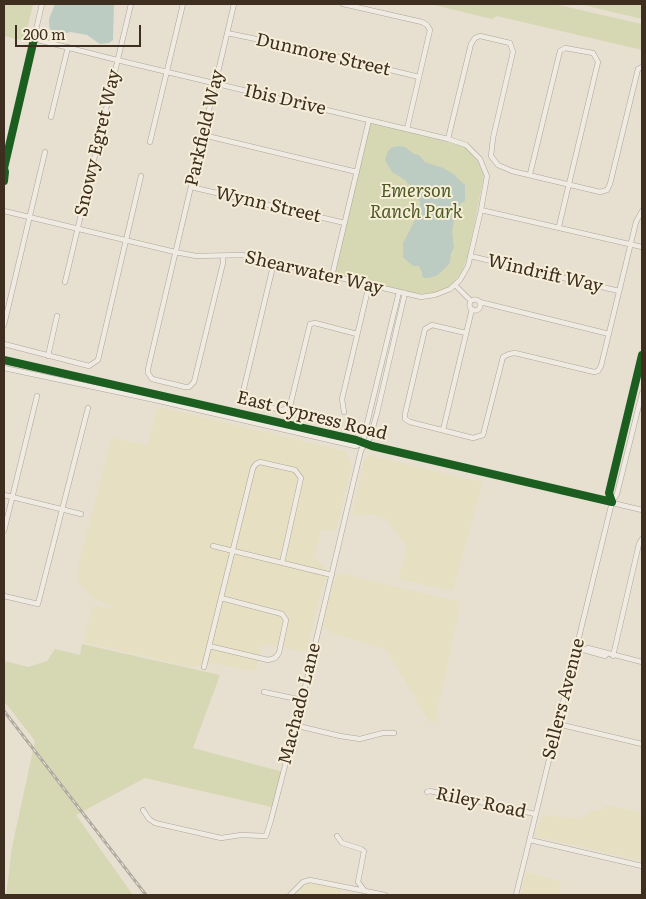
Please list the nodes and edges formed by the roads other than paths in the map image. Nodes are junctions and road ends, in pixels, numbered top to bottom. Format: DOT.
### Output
graph roads {
  1 [pos="42,4"];
  2 [pos="131,4"];
  3 [pos="183,4"];
  4 [pos="234,4"];
  5 [pos="342,4"];
  6 [pos="227,34"];
  7 [pos="34,39"];
  8 [pos="68,47"];
  9 [pos="117,60"];
  10 [pos="642,67"];
  11 [pos="166,72"];
  12 [pos="419,76"];
  13 [pos="216,84"];
  14 [pos="51,117"];
  15 [pos="369,120"];
  16 [pos="407,129"];
  17 [pos="203,135"];
  18 [pos="448,139"];
  19 [pos="150,142"];
  20 [pos="45,152"];
  21 [pos="4,168"];
  22 [pos="357,172"];
  23 [pos="530,174"];
  24 [pos="142,176"];
  25 [pos="4,181"];
  26 [pos="568,184"];
  27 [pos="191,187"];
  28 [pos="482,210"];
  29 [pos="4,211"];
  30 [pos="642,211"];
  31 [pos="29,218"];
  32 [pos="345,223"];
  33 [pos="559,226"];
  34 [pos="78,229"];
  35 [pos="126,240"];
  36 [pos="631,244"];
  37 [pos="642,247"];
  38 [pos="175,252"];
  39 [pos="223,256"];
  40 [pos="470,256"];
  41 [pos="274,262"];
  42 [pos="332,276"];
  43 [pos="66,282"];
  44 [pos="455,284"];
  45 [pos="370,285"];
  46 [pos="619,291"];
  47 [pos="402,293"];
  48 [pos="471,301"];
  49 [pos="480,302"];
  50 [pos="472,309"];
  51 [pos="58,316"];
  52 [pos="4,325"];
  53 [pos="466,333"];
  54 [pos="357,334"];
  55 [pos="609,334"];
  56 [pos="4,344"];
  57 [pos="642,355"];
  58 [pos="48,356"];
  59 [pos="4,360"];
  60 [pos="4,368"];
  61 [pos="642,393"];
  62 [pos="37,396"];
  63 [pos="88,408"];
  64 [pos="344,412"];
  65 [pos="443,430"];
  66 [pos="364,444"];
  67 [pos="4,495"];
  68 [pos="12,497"];
  69 [pos="612,502"];
  70 [pos="62,510"];
  71 [pos="642,510"];
  72 [pos="81,514"];
  73 [pos="4,531"];
  74 [pos="642,539"];
  75 [pos="213,546"];
  76 [pos="232,550"];
  77 [pos="282,562"];
  78 [pos="332,575"];
  79 [pos="4,596"];
  80 [pos="221,598"];
  81 [pos="209,646"];
  82 [pos="576,648"];
  83 [pos="610,655"];
  84 [pos="642,662"];
  85 [pos="204,667"];
  86 [pos="264,692"];
  87 [pos="302,700"];
  88 [pos="558,724"];
  89 [pos="294,725"];
  90 [pos="394,733"];
  91 [pos="642,744"];
  92 [pos="427,792"];
  93 [pos="143,810"];
  94 [pos="536,814"];
  95 [pos="337,836"];
  96 [pos="530,840"];
  97 [pos="642,866"];
  98 [pos="365,891"];
  99 [pos="290,895"];
  100 [pos="385,895"];
  101 [pos="516,895"];
  1 -- 7 [label="street"];
  2 -- 9 [label="street, Snowy Egret Way"];
  3 -- 11 [label="street"];
  4 -- 6 [label="street, Parkfield Way"];
  5 -- 12 [label="street"];
  6 -- 12 [label="street, Dunmore Street"];
  6 -- 13 [label="street, Parkfield Way"];
  7 -- 8 [label="street, Ibis Drive"];
  7 -- 21 [label="street"];
  8 -- 9 [label="street, Ibis Drive"];
  8 -- 14 [label="street"];
  9 -- 11 [label="street, Ibis Drive"];
  9 -- 34 [label="street, Snowy Egret Way"];
  10 -- 26 [label="street"];
  11 -- 13 [label="street, Ibis Drive"];
  11 -- 19 [label="street"];
  12 -- 16 [label="street"];
  13 -- 15 [label="street, Ibis Drive"];
  13 -- 17 [label="street, Parkfield Way"];
  15 -- 16 [label="street, Ibis Drive"];
  15 -- 22 [label="street"];
  16 -- 18 [label="street, Ibis Drive"];
  17 -- 22 [label="street"];
  17 -- 27 [label="street, Parkfield Way"];
  18 -- 23 [label="street"];
  18 -- 28 [label="street, Ibis Drive"];
  20 -- 31 [label="street"];
  21 -- 25 [label="street"];
  22 -- 32 [label="street"];
  23 -- 26 [label="street"];
  23 -- 26 [label="street"];
  24 -- 35 [label="street"];
  26 -- 33 [label="street"];
  27 -- 32 [label="street, Wynn Street"];
  27 -- 38 [label="street, Parkfield Way"];
  28 -- 33 [label="street"];
  28 -- 40 [label="street, Shearwater Way"];
  29 -- 31 [label="street, Shearwater Way"];
  30 -- 36 [label="street"];
  31 -- 34 [label="street, Shearwater Way"];
  31 -- 52 [label="street"];
  32 -- 42 [label="street"];
  33 -- 36 [label="street"];
  34 -- 35 [label="street, Shearwater Way"];
  34 -- 43 [label="street, Snowy Egret Way"];
  35 -- 38 [label="street, Shearwater Way"];
  35 -- 58 [label="street"];
  36 -- 37 [label="street"];
  36 -- 46 [label="street"];
  38 -- 39 [label="street, Shearwater Way"];
  38 -- 39 [label="street, Parkfield Way"];
  39 -- 41 [label="street, Shearwater Way"];
  40 -- 44 [label="street, Shearwater Way"];
  40 -- 46 [label="street, Windrift Way"];
  41 -- 42 [label="street, Shearwater Way"];
  41 -- 54 [label="street"];
  42 -- 45 [label="street, Shearwater Way"];
  44 -- 47 [label="street, Shearwater Way"];
  44 -- 48 [label="street"];
  45 -- 47 [label="street, Shearwater Way"];
  45 -- 54 [label="street"];
  46 -- 55 [label="street"];
  47 -- 66 [label="street, Machado Lane"];
  48 -- 49 [label="street"];
  48 -- 50 [label="street"];
  49 -- 50 [label="street"];
  49 -- 55 [label="street"];
  50 -- 53 [label="street"];
  51 -- 58 [label="street"];
  53 -- 65 [label="street"];
  53 -- 65 [label="street"];
  54 -- 64 [label="street"];
  55 -- 65 [label="street"];
  56 -- 58 [label="street"];
  57 -- 69 [label="street, Sellers Avenue"];
  59 -- 66 [label="street, East Cypress Road"];
  60 -- 66 [label="street, East Cypress Road"];
  61 -- 69 [label="street, Sellers Avenue"];
  62 -- 68 [label="street"];
  63 -- 70 [label="street"];
  66 -- 69 [label="street, East Cypress Road"];
  66 -- 78 [label="street, Machado Lane"];
  67 -- 68 [label="street"];
  68 -- 70 [label="street"];
  68 -- 73 [label="street"];
  69 -- 71 [label="street, East Cypress Road"];
  69 -- 82 [label="street, Sellers Avenue"];
  70 -- 72 [label="street"];
  70 -- 79 [label="street"];
  74 -- 83 [label="street"];
  75 -- 76 [label="street"];
  76 -- 77 [label="street"];
  76 -- 77 [label="street"];
  76 -- 80 [label="street"];
  77 -- 78 [label="street"];
  78 -- 87 [label="street, Machado Lane"];
  80 -- 81 [label="street"];
  80 -- 81 [label="street"];
  81 -- 85 [label="street"];
  82 -- 83 [label="street"];
  82 -- 88 [label="street, Sellers Avenue"];
  83 -- 84 [label="street"];
  86 -- 87 [label="street"];
  87 -- 89 [label="street, Machado Lane"];
  88 -- 91 [label="street"];
  88 -- 94 [label="street, Sellers Avenue"];
  89 -- 90 [label="street"];
  89 -- 93 [label="street, Machado Lane"];
  92 -- 94 [label="street, Riley Road"];
  94 -- 96 [label="street, Sellers Avenue"];
  95 -- 98 [label="street"];
  96 -- 97 [label="street"];
  96 -- 101 [label="street, Sellers Avenue"];
  98 -- 99 [label="street"];
  98 -- 100 [label="street"];
}
